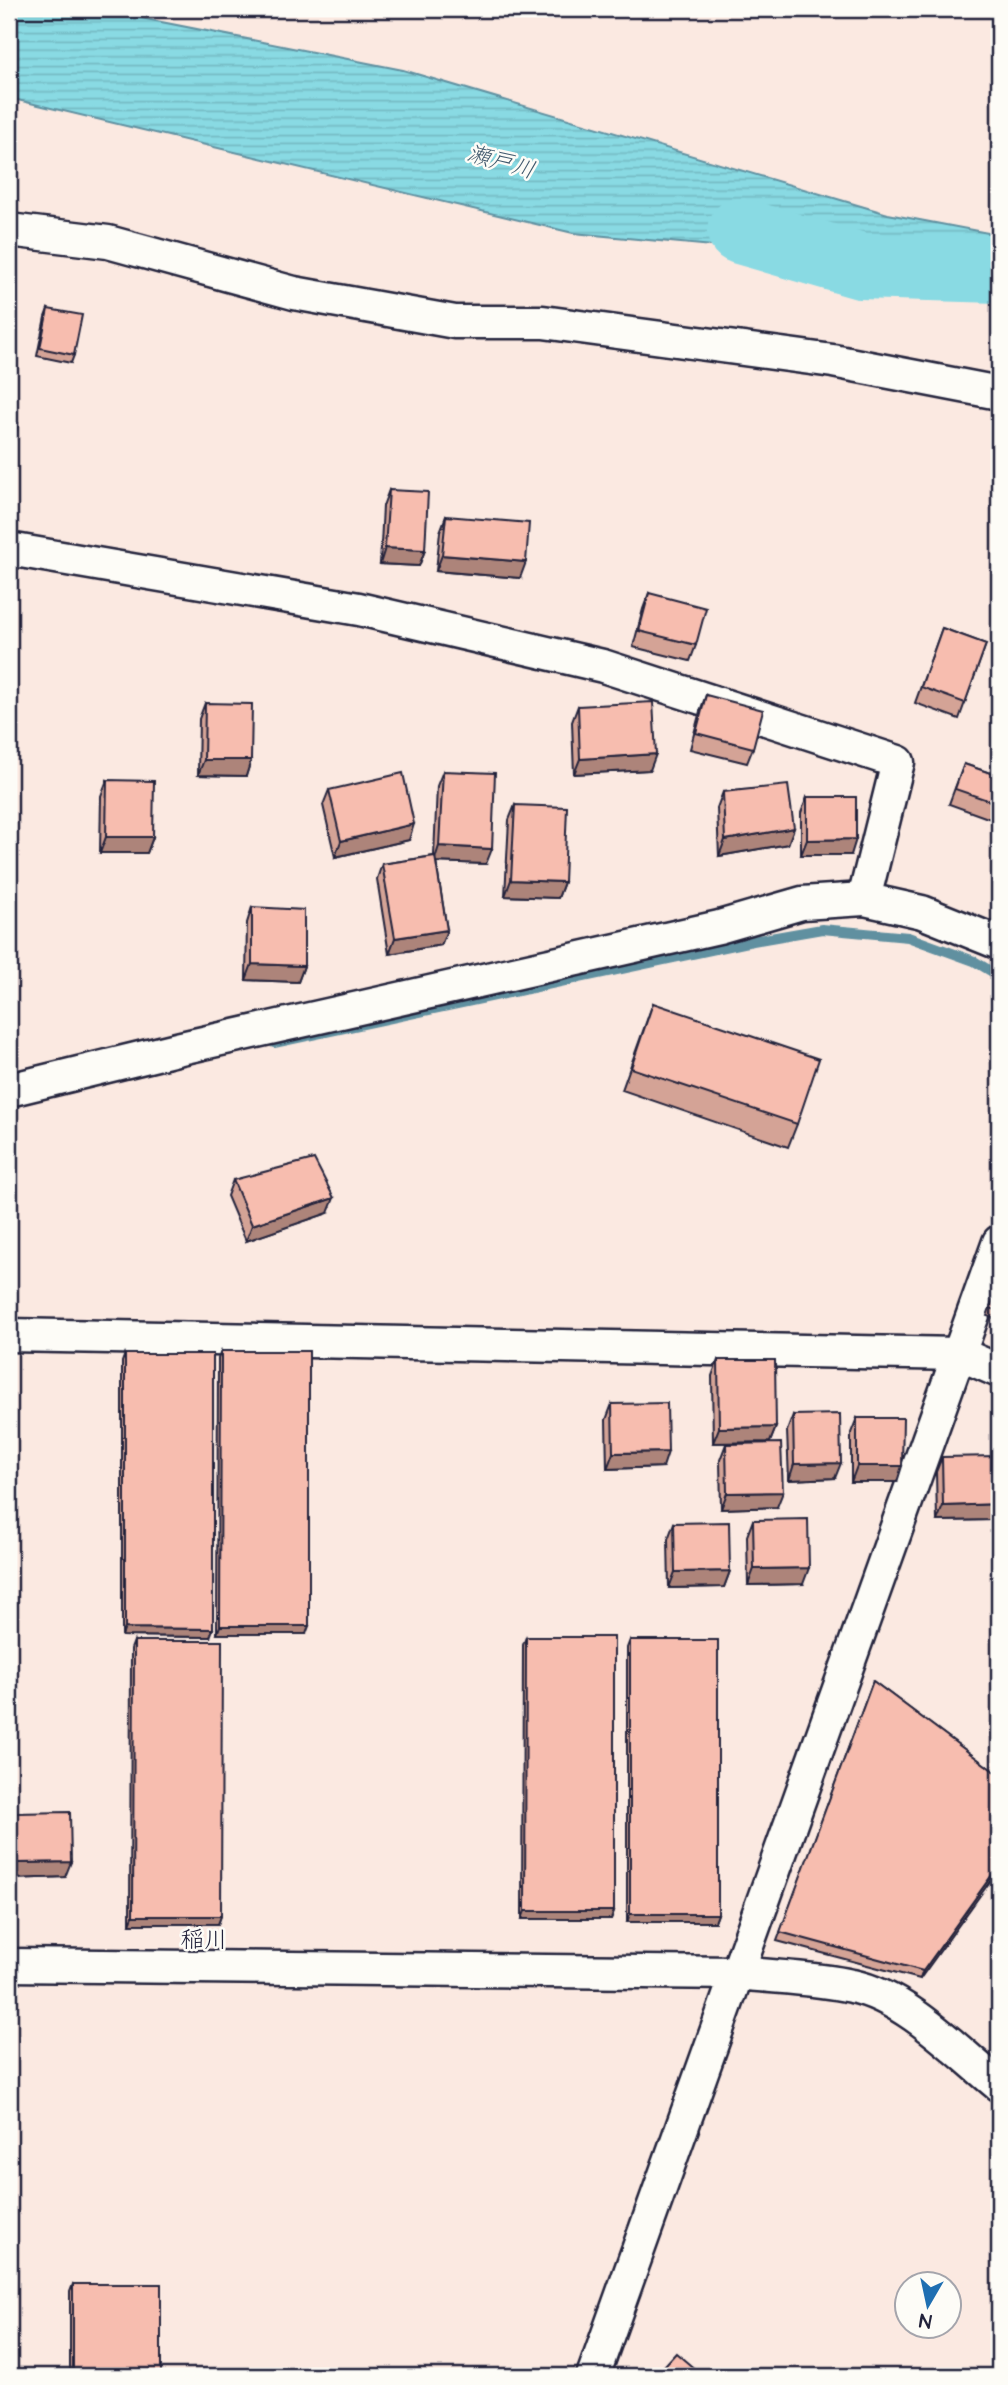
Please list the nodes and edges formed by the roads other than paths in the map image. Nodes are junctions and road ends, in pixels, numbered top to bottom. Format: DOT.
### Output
graph roads {
  1 [pos="9,230"];
  2 [pos="999,393"];
  3 [pos="9,549"];
  4 [pos="864,899"];
  5 [pos="999,943"];
  6 [pos="9,1090"];
  7 [pos="999,1242"];
  8 [pos="9,1335"];
  9 [pos="960,1354"];
  10 [pos="999,1371"];
  11 [pos="9,1965"];
  12 [pos="738,1973"];
  13 [pos="999,2085"];
  14 [pos="593,2376"];
  1 -- 2 [label="street"];
  3 -- 4 [label="street"];
  4 -- 5 [label="street"];
  4 -- 6 [label="street"];
  7 -- 9 [label="street"];
  8 -- 9 [label="street"];
  9 -- 10 [label="street"];
  9 -- 12 [label="street"];
  11 -- 12 [label="street"];
  12 -- 13 [label="street"];
  12 -- 14 [label="street"];
}
